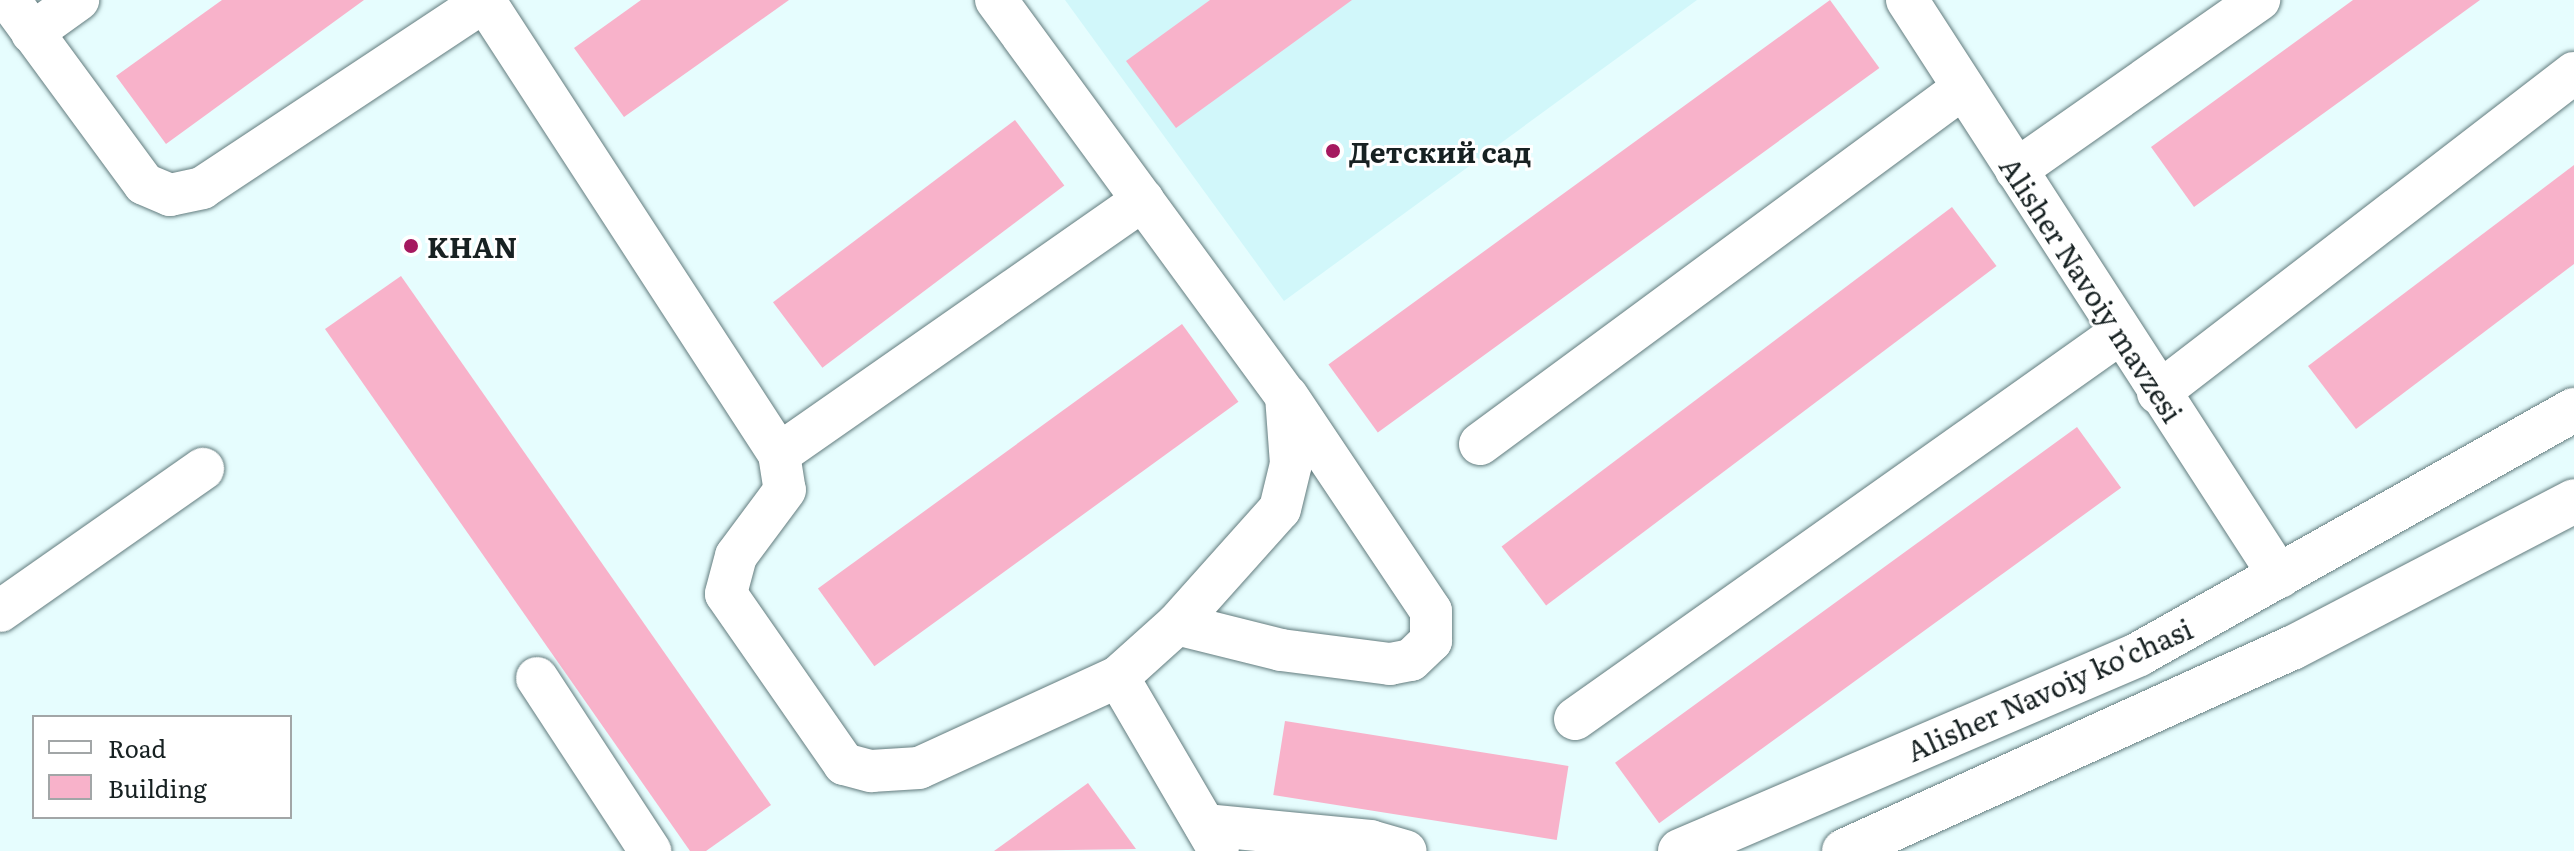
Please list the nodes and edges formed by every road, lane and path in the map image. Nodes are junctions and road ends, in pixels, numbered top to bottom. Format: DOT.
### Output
graph roads {
  1 [pos="78,0"];
  2 [pos="996,0"];
  3 [pos="1907,0"];
  4 [pos="2259,0"];
  5 [pos="484,1"];
  6 [pos="20,17"];
  7 [pos="2574,73"];
  8 [pos="1963,88"];
  9 [pos="2016,170"];
  10 [pos="1143,200"];
  11 [pos="2119,334"];
  12 [pos="2158,393"];
  13 [pos="1286,396"];
  14 [pos="2574,410"];
  15 [pos="1480,444"];
  16 [pos="779,454"];
  17 [pos="203,469"];
  18 [pos="2574,501"];
  19 [pos="2280,577"];
  20 [pos="0,611"];
  21 [pos="1177,624"];
  22 [pos="1118,677"];
  23 [pos="537,678"];
  24 [pos="1575,719"];
  25 [pos="1212,838"];
  26 [pos="650,851"];
  27 [pos="1406,851"];
  28 [pos="1680,851"];
  29 [pos="1844,851"];
  1 -- 6 [label="street"];
  2 -- 10 [label="street"];
  3 -- 8 [label="street, Alisher Navoiy mavzesi"];
  4 -- 9 [label="street"];
  5 -- 6 [label="street"];
  5 -- 16 [label="street"];
  7 -- 12 [label="street"];
  8 -- 9 [label="street, Alisher Navoiy mavzesi"];
  8 -- 15 [label="street"];
  9 -- 11 [label="street, Alisher Navoiy mavzesi"];
  10 -- 13 [label="street"];
  10 -- 16 [label="street"];
  11 -- 12 [label="street, Alisher Navoiy mavzesi"];
  11 -- 24 [label="street"];
  12 -- 19 [label="street, Alisher Navoiy mavzesi"];
  13 -- 21 [label="street"];
  13 -- 21 [label="street"];
  14 -- 19 [label="main road, Alisher Navoiy ko'chasi"];
  16 -- 22 [label="street"];
  17 -- 20 [label="street"];
  18 -- 29 [label="main road"];
  19 -- 28 [label="main road, Alisher Navoiy ko'chasi"];
  21 -- 22 [label="street"];
  22 -- 25 [label="street"];
  23 -- 26 [label="street"];
  25 -- 27 [label="street"];
}
